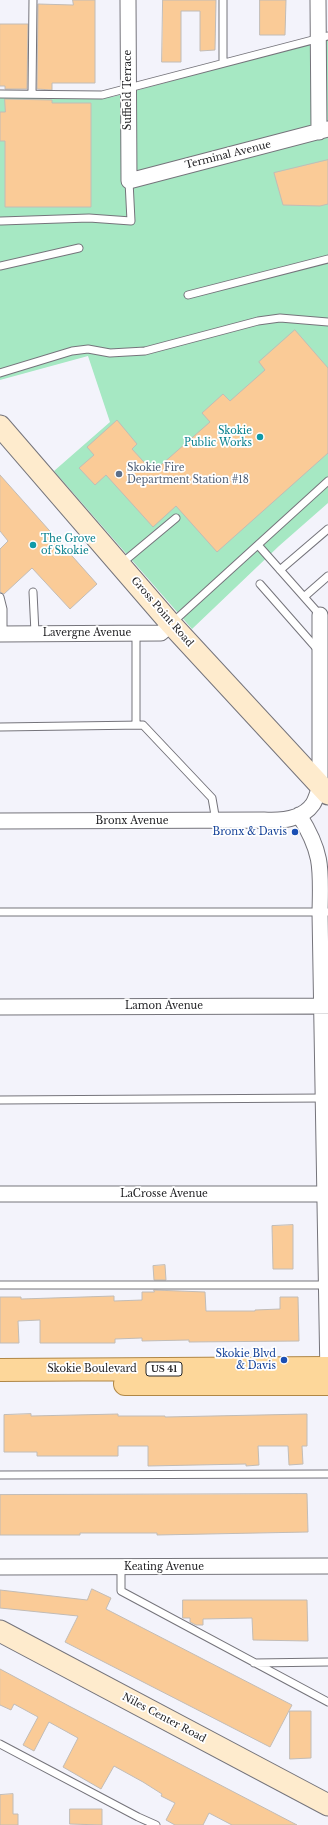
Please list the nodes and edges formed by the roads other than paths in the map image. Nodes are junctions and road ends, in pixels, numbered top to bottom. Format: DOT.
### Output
graph roads {
  1 [pos="33,0"];
  2 [pos="128,0"];
  3 [pos="223,0"];
  4 [pos="318,0"];
  5 [pos="323,37"];
  6 [pos="223,63"];
  7 [pos="128,87"];
  8 [pos="0,94"];
  9 [pos="32,94"];
  10 [pos="324,131"];
  11 [pos="129,181"];
  12 [pos="1,221"];
  13 [pos="79,248"];
  14 [pos="328,259"];
  15 [pos="0,266"];
  16 [pos="188,295"];
  17 [pos="328,322"];
  18 [pos="0,373"];
  19 [pos="0,426"];
  20 [pos="328,481"];
  21 [pos="176,518"];
  22 [pos="328,529"];
  23 [pos="258,545"];
  24 [pos="120,565"];
  25 [pos="280,570"];
  26 [pos="328,576"];
  27 [pos="260,584"];
  28 [pos="33,592"];
  29 [pos="0,597"];
  30 [pos="304,597"];
  31 [pos="320,614"];
  32 [pos="171,624"];
  33 [pos="35,633"];
  34 [pos="136,633"];
  35 [pos="2,634"];
  36 [pos="320,653"];
  37 [pos="136,725"];
  38 [pos="0,727"];
  39 [pos="324,790"];
  40 [pos="299,815"];
  41 [pos="264,820"];
  42 [pos="0,821"];
  43 [pos="216,821"];
  44 [pos="0,912"];
  45 [pos="324,912"];
  46 [pos="325,1006"];
  47 [pos="0,1007"];
  48 [pos="326,1098"];
  49 [pos="0,1100"];
  50 [pos="0,1194"];
  51 [pos="326,1194"];
  52 [pos="327,1284"];
  53 [pos="0,1285"];
  54 [pos="328,1368"];
  55 [pos="0,1370"];
  56 [pos="328,1380"];
  57 [pos="328,1384"];
  58 [pos="0,1385"];
  59 [pos="328,1474"];
  60 [pos="0,1475"];
  61 [pos="328,1566"];
  62 [pos="0,1567"];
  63 [pos="121,1567"];
  64 [pos="0,1631"];
  65 [pos="328,1662"];
  66 [pos="252,1663"];
  67 [pos="328,1702"];
  68 [pos="0,1744"];
  69 [pos="328,1804"];
  70 [pos="156,1825"];
  1 -- 9 [label="lane"];
  2 -- 7 [label="street, Suffield Terrace"];
  3 -- 6 [label="lane"];
  4 -- 5 [label="street"];
  5 -- 6 [label="lane"];
  5 -- 10 [label="street"];
  6 -- 7 [label="lane"];
  7 -- 9 [label="lane"];
  7 -- 11 [label="street, Suffield Terrace"];
  8 -- 9 [label="lane"];
  10 -- 11 [label="street, Terminal Avenue"];
  11 -- 12 [label="lane"];
  13 -- 15 [label="lane"];
  14 -- 16 [label="lane"];
  17 -- 18 [label="lane"];
  19 -- 24 [label="main road, Gross Point Road"];
  20 -- 23 [label="lane"];
  21 -- 24 [label="lane"];
  22 -- 25 [label="lane"];
  23 -- 25 [label="lane"];
  23 -- 32 [label="lane"];
  24 -- 32 [label="main road, Gross Point Road"];
  25 -- 30 [label="lane"];
  26 -- 30 [label="lane"];
  27 -- 36 [label="lane"];
  28 -- 33 [label="lane"];
  29 -- 35 [label="lane"];
  30 -- 31 [label="lane"];
  31 -- 36 [label="street"];
  32 -- 34 [label="street, Lavergne Avenue"];
  32 -- 39 [label="main road, Gross Point Road"];
  33 -- 34 [label="street, Lavergne Avenue"];
  33 -- 35 [label="street, Lavergne Avenue"];
  34 -- 37 [label="lane"];
  36 -- 39 [label="street"];
  37 -- 38 [label="lane"];
  37 -- 43 [label="lane"];
  39 -- 40 [label="street, Bronx Avenue"];
  39 -- 41 [label="street, Bronx Avenue"];
  40 -- 41 [label="street, Bronx Avenue"];
  40 -- 45 [label="street"];
  41 -- 43 [label="street, Bronx Avenue"];
  42 -- 43 [label="street, Bronx Avenue"];
  44 -- 45 [label="lane"];
  45 -- 46 [label="street"];
  46 -- 47 [label="street, Lamon Avenue"];
  46 -- 48 [label="street"];
  48 -- 49 [label="lane"];
  48 -- 51 [label="street"];
  50 -- 51 [label="street, LaCrosse Avenue"];
  51 -- 52 [label="street"];
  52 -- 53 [label="lane"];
  52 -- 54 [label="street"];
  54 -- 55 [label="main road, Skokie Boulevard / US 41"];
  54 -- 56 [label="street"];
  57 -- 58 [label="main road, Skokie Boulevard / US 41"];
  59 -- 60 [label="lane"];
  61 -- 63 [label="street, Keating Avenue"];
  62 -- 63 [label="street, Keating Avenue"];
  63 -- 66 [label="lane"];
  64 -- 69 [label="main road, Niles Center Road"];
  65 -- 66 [label="lane"];
  66 -- 67 [label="lane"];
  68 -- 70 [label="lane"];
}
